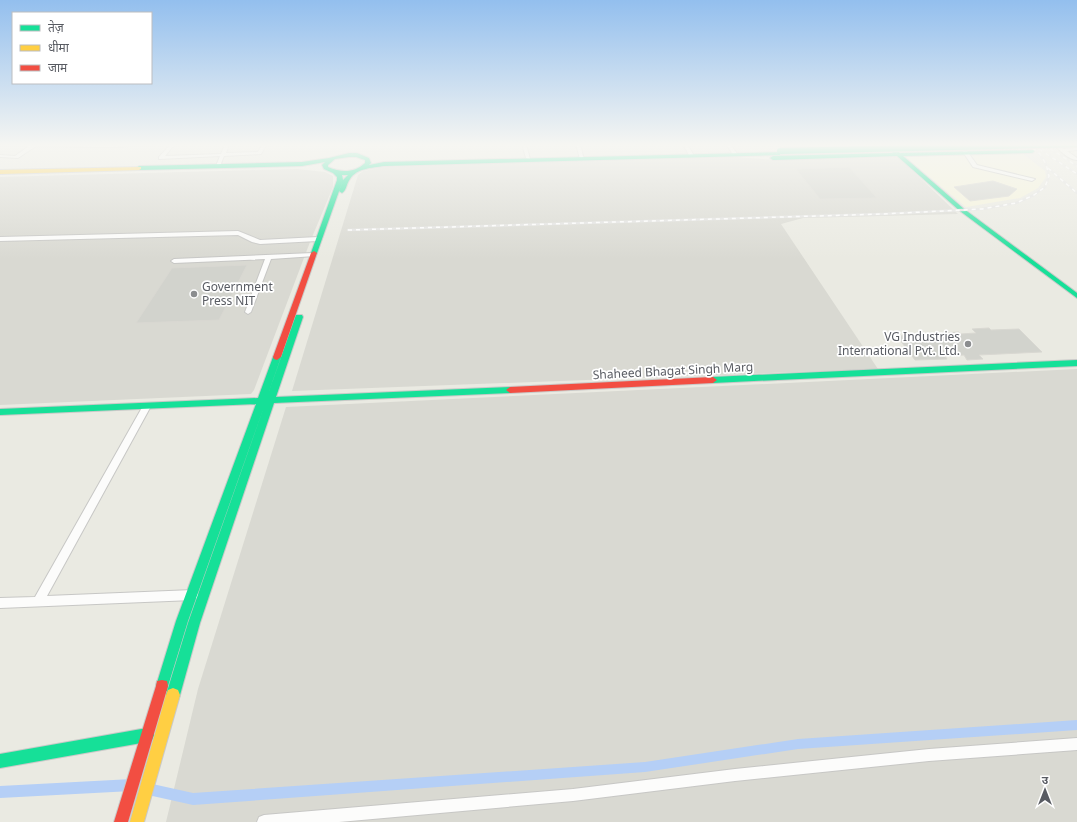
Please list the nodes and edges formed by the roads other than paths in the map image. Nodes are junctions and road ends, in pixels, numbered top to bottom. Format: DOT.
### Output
graph roads {
  1 [pos="339,182"];
  2 [pos="345,182"];
  3 [pos="930,182"];
  4 [pos="0,239"];
  5 [pos="318,239"];
  6 [pos="313,255"];
  7 [pos="269,257"];
  8 [pos="174,261"];
  9 [pos="1077,296"];
  10 [pos="248,312"];
  11 [pos="1077,363"];
  12 [pos="260,401"];
  13 [pos="270,401"];
  14 [pos="147,406"];
  15 [pos="0,412"];
  16 [pos="204,594"];
  17 [pos="191,595"];
  18 [pos="39,600"];
  19 [pos="0,603"];
  20 [pos="147,735"];
  21 [pos="1077,744"];
  22 [pos="0,761"];
  23 [pos="122,819"];
  24 [pos="138,819"];
  25 [pos="264,822"];
  1 -- 5 [label="street"];
  2 -- 13 [label="street"];
  3 -- 9 [label="street"];
  4 -- 5 [label="street"];
  5 -- 6 [label="street"];
  6 -- 7 [label="street"];
  6 -- 12 [label="street"];
  7 -- 8 [label="street"];
  7 -- 10 [label="street"];
  11 -- 13 [label="street, Shaheed Bhagat Singh Marg"];
  12 -- 13 [label="street, Shaheed Bhagat Singh Marg"];
  12 -- 14 [label="street, Shaheed Bhagat Singh Marg"];
  12 -- 17 [label="street"];
  13 -- 16 [label="street"];
  14 -- 15 [label="street, Shaheed Bhagat Singh Marg"];
  14 -- 18 [label="street"];
  16 -- 17 [label="street"];
  16 -- 24 [label="street"];
  17 -- 18 [label="street"];
  17 -- 20 [label="street"];
  18 -- 19 [label="street"];
  20 -- 22 [label="street"];
  20 -- 23 [label="street"];
  21 -- 25 [label="street"];
}
